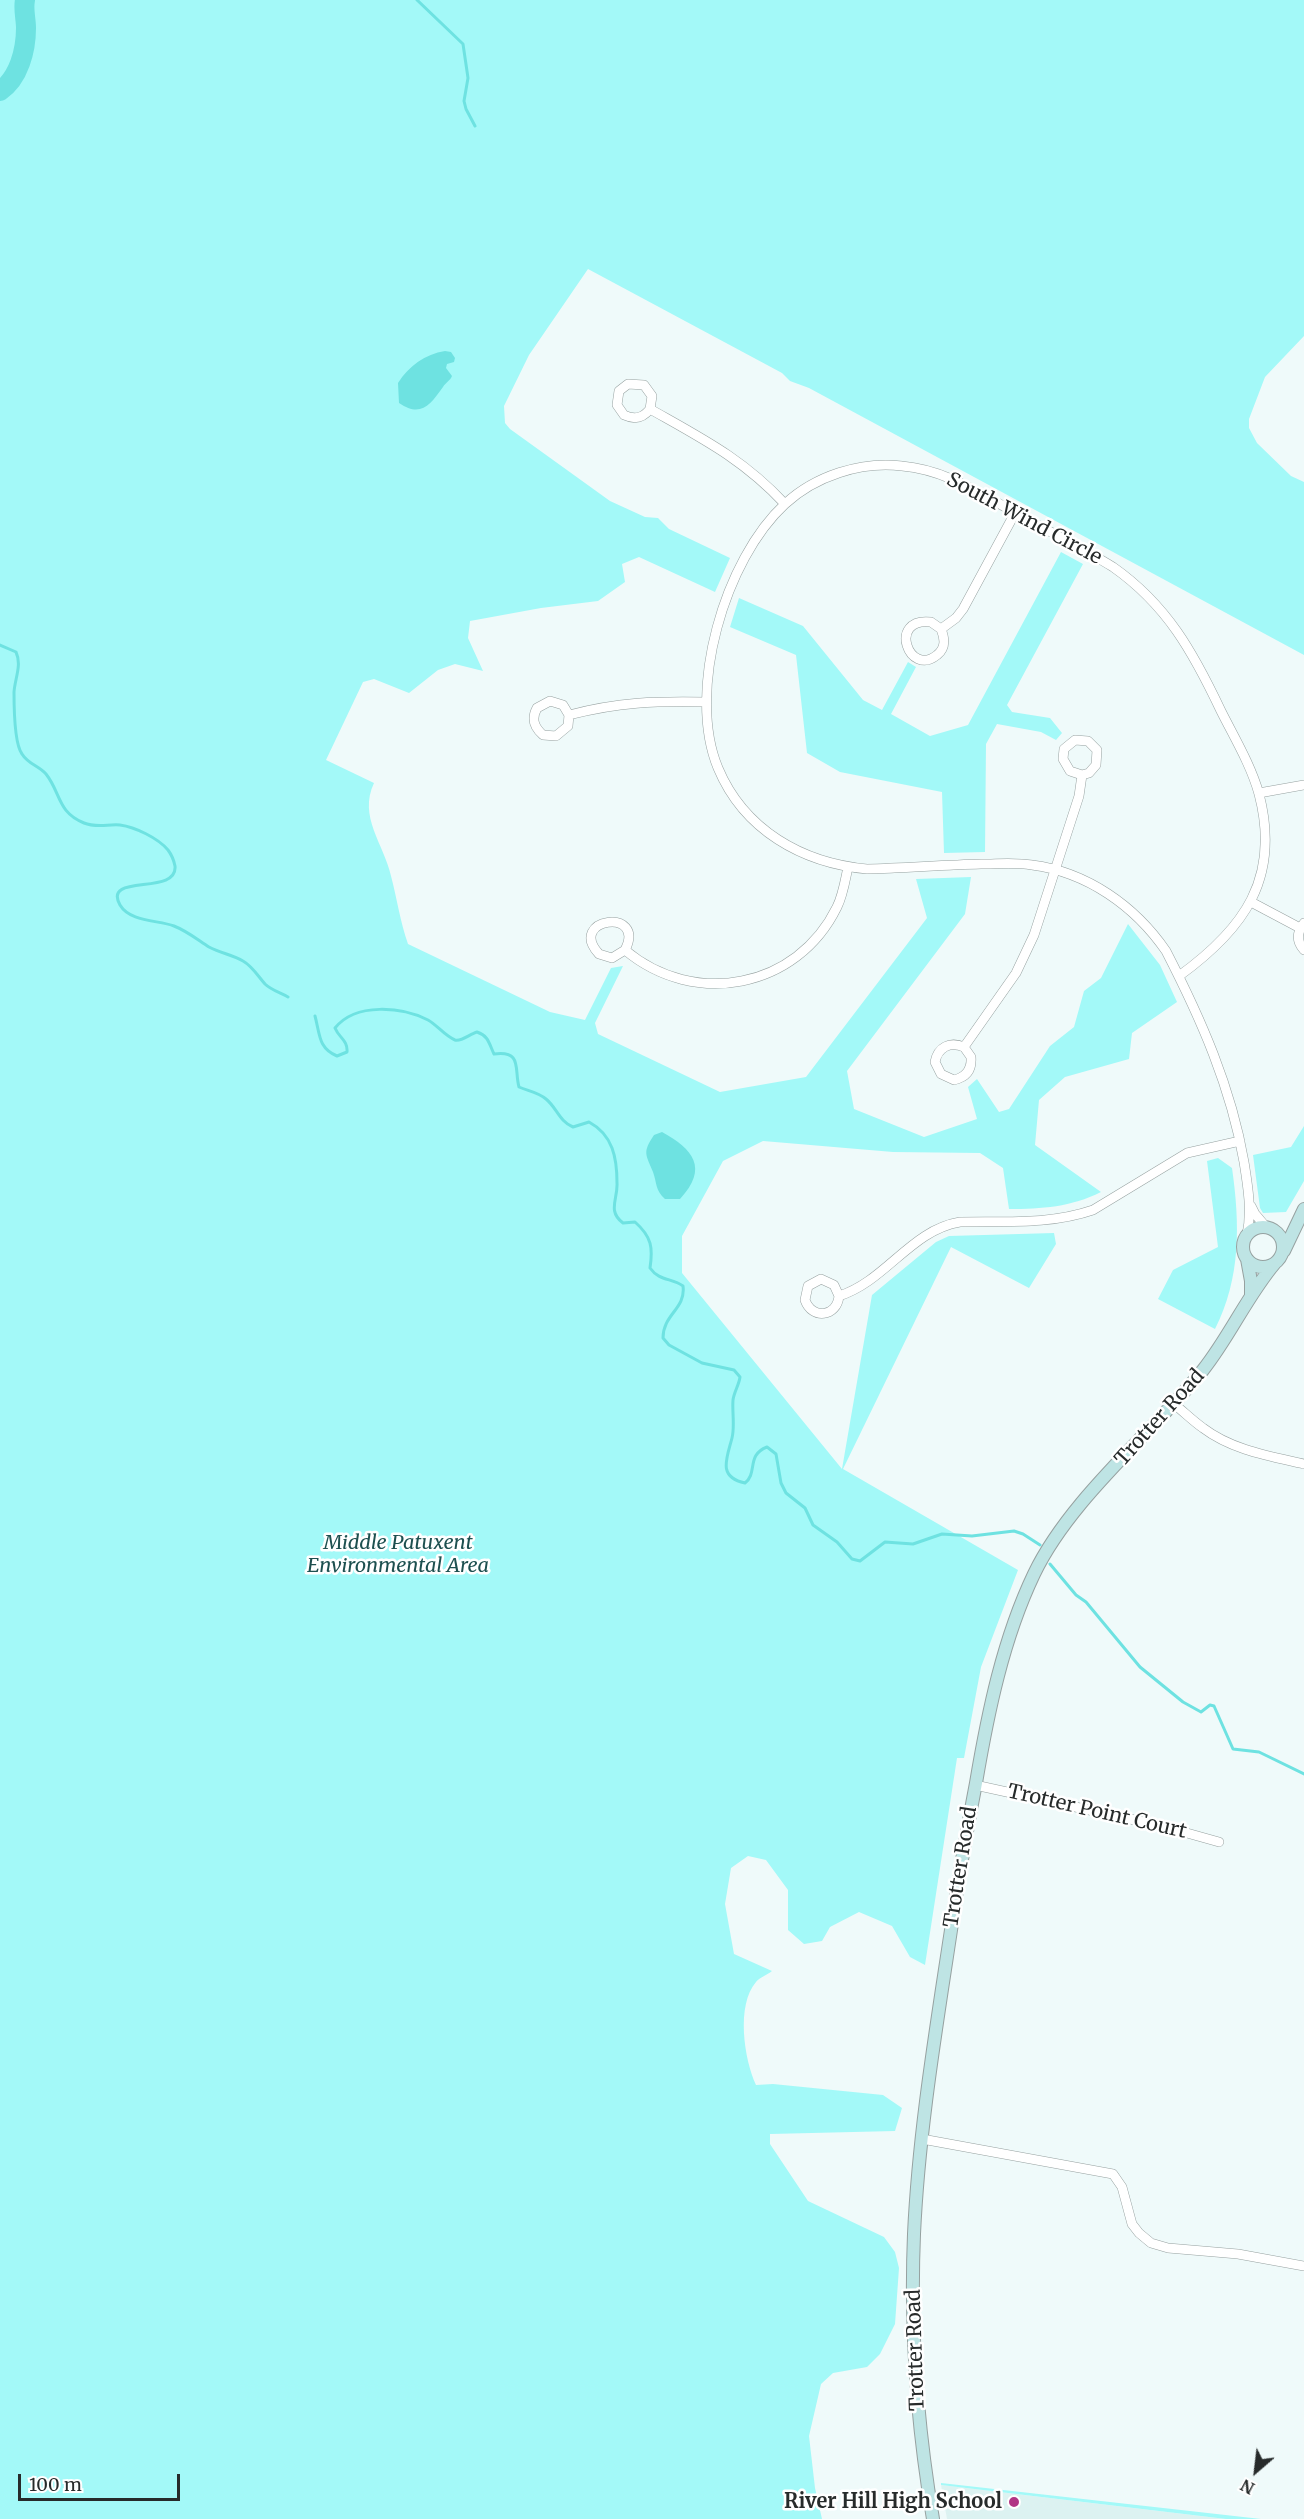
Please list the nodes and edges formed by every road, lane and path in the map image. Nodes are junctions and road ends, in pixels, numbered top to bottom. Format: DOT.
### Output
graph roads {
  1 [pos="650,409"];
  2 [pos="785,504"];
  3 [pos="1015,513"];
  4 [pos="941,630"];
  5 [pos="706,702"];
  6 [pos="569,715"];
  7 [pos="1082,774"];
  8 [pos="1304,785"];
  9 [pos="1259,793"];
  10 [pos="848,867"];
  11 [pos="1055,869"];
  12 [pos="1251,902"];
  13 [pos="1302,926"];
  14 [pos="625,950"];
  15 [pos="1304,950"];
  16 [pos="1179,976"];
  17 [pos="964,1047"];
  18 [pos="1240,1141"];
  19 [pos="1250,1201"];
  20 [pos="1302,1212"];
  21 [pos="1268,1228"];
  22 [pos="1247,1235"];
  23 [pos="1279,1258"];
  24 [pos="1247,1259"];
  25 [pos="839,1296"];
  26 [pos="1251,1297"];
  27 [pos="1174,1404"];
  28 [pos="1304,1464"];
  29 [pos="975,1785"];
  30 [pos="1219,1842"];
  31 [pos="922,2139"];
  32 [pos="1304,2266"];
  33 [pos="933,2519"];
  1 -- 2 [label="street"];
  2 -- 3 [label="street, South Wind Circle"];
  2 -- 5 [label="street, South Wind Circle"];
  3 -- 4 [label="street"];
  3 -- 9 [label="street, South Wind Circle"];
  4 -- 4 [label="street"];
  5 -- 6 [label="street"];
  5 -- 10 [label="street, South Wind Circle"];
  7 -- 11 [label="street"];
  8 -- 9 [label="street"];
  9 -- 12 [label="street, South Wind Circle"];
  10 -- 11 [label="street, South Wind Circle"];
  10 -- 14 [label="street"];
  11 -- 16 [label="street, South Wind Circle"];
  11 -- 17 [label="street"];
  12 -- 13 [label="street"];
  12 -- 16 [label="street, South Wind Circle"];
  13 -- 15 [label="street"];
  14 -- 14 [label="street"];
  16 -- 18 [label="street, South Wind Circle"];
  18 -- 19 [label="street, South Wind Circle"];
  18 -- 25 [label="street"];
  19 -- 21 [label="street, South Wind Circle"];
  19 -- 22 [label="street, South Wind Circle"];
  20 -- 21 [label="street, Trotter Road"];
  20 -- 23 [label="street, Trotter Road"];
  21 -- 22 [label="street"];
  21 -- 23 [label="street"];
  22 -- 24 [label="street"];
  23 -- 24 [label="street"];
  23 -- 26 [label="street, Trotter Road"];
  24 -- 26 [label="street"];
  26 -- 27 [label="street, Trotter Road"];
  27 -- 28 [label="street"];
  27 -- 29 [label="street, Trotter Road"];
  29 -- 30 [label="street, Trotter Point Court"];
  29 -- 31 [label="street, Trotter Road"];
  31 -- 32 [label="street"];
  31 -- 33 [label="street, Trotter Road"];
}
